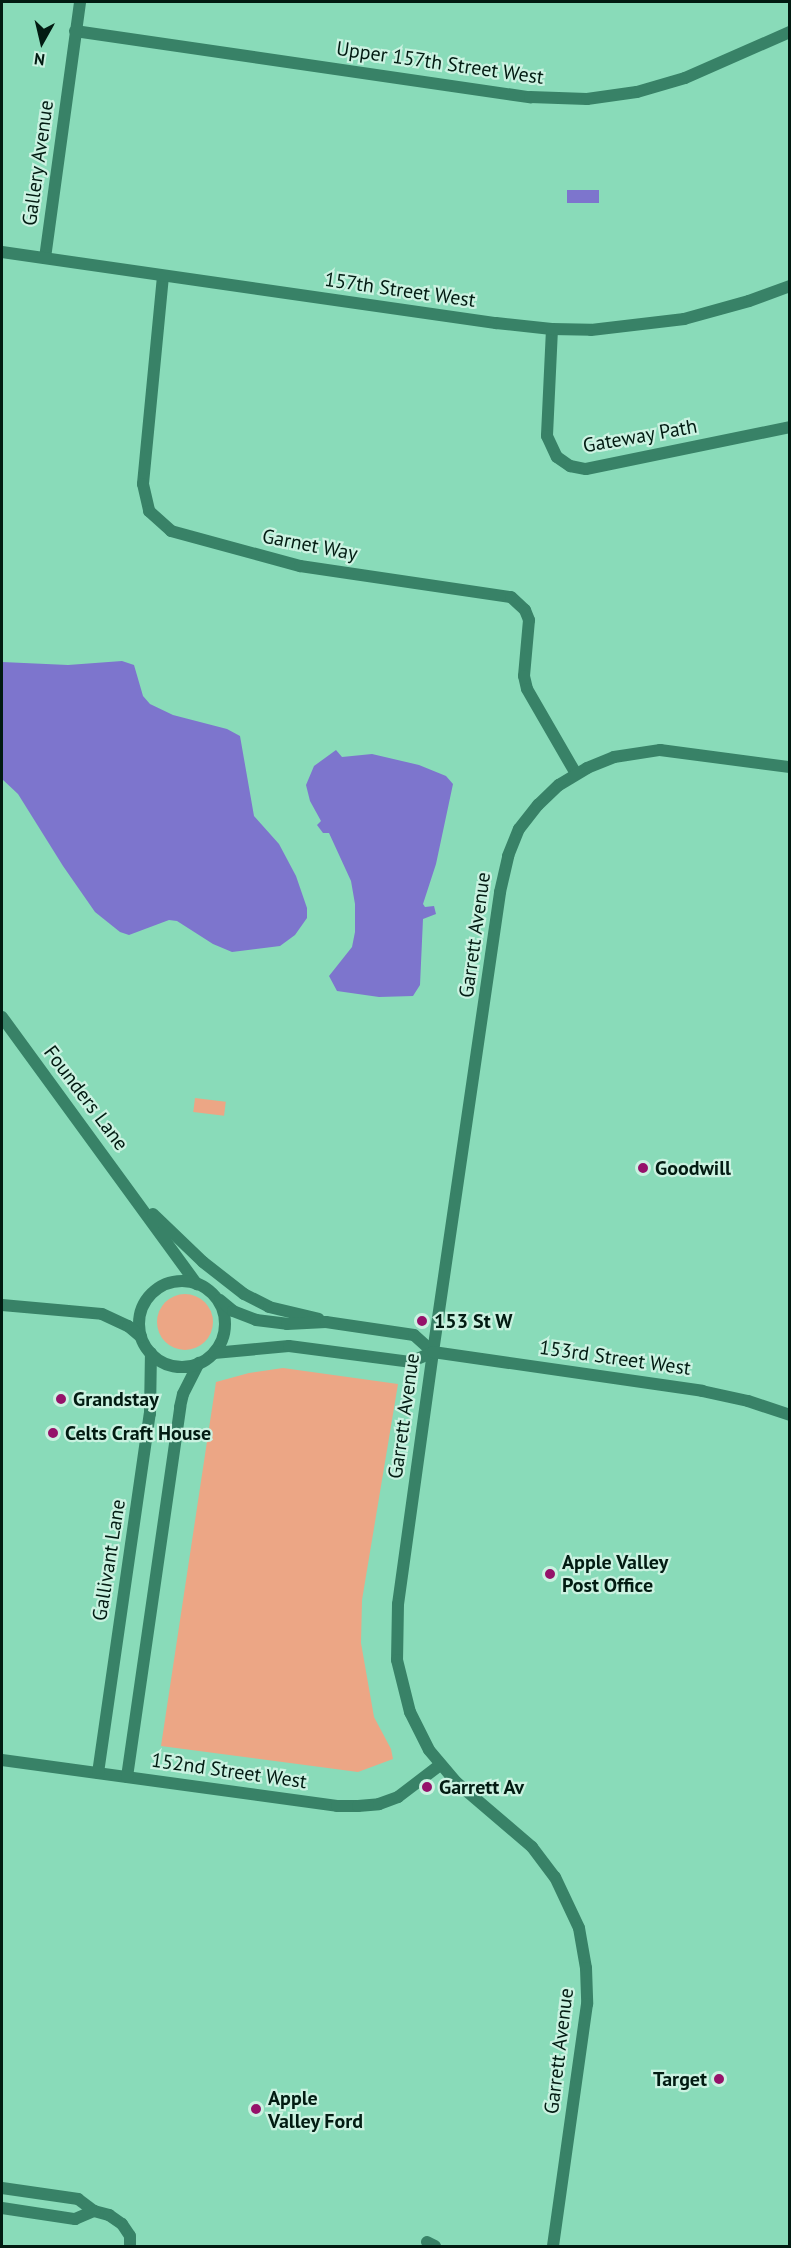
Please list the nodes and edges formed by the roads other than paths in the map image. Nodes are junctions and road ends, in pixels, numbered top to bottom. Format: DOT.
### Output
graph roads {
  1 [pos="80,2"];
  2 [pos="75,31"];
  3 [pos="789,32"];
  4 [pos="2,252"];
  5 [pos="45,258"];
  6 [pos="164,276"];
  7 [pos="789,286"];
  8 [pos="552,329"];
  9 [pos="789,427"];
  10 [pos="789,767"];
  11 [pos="576,774"];
  12 [pos="2,1017"];
  13 [pos="140,1202"];
  14 [pos="198,1284"];
  15 [pos="216,1297"];
  16 [pos="2,1305"];
  17 [pos="326,1322"];
  18 [pos="141,1337"];
  19 [pos="433,1352"];
  20 [pos="151,1353"];
  21 [pos="213,1353"];
  22 [pos="199,1363"];
  23 [pos="789,1415"];
  24 [pos="2,1760"];
  25 [pos="440,1765"];
  26 [pos="98,1773"];
  27 [pos="127,1777"];
  28 [pos="2,2188"];
  29 [pos="2,2208"];
  30 [pos="94,2211"];
  31 [pos="130,2247"];
  32 [pos="553,2247"];
  1 -- 2 [label="street, Gallery Avenue"];
  2 -- 3 [label="street, Upper 157th Street West"];
  2 -- 5 [label="street, Gallery Avenue"];
  4 -- 5 [label="street, 157th Street West"];
  5 -- 6 [label="street, 157th Street West"];
  6 -- 8 [label="street, 157th Street West"];
  6 -- 11 [label="street, Garnet Way"];
  7 -- 8 [label="street, 157th Street West"];
  8 -- 9 [label="street, Gateway Path"];
  10 -- 11 [label="street, Garrett Avenue"];
  11 -- 19 [label="street, Garrett Avenue"];
  12 -- 13 [label="street, Founders Lane"];
  13 -- 14 [label="street, Founders Lane"];
  13 -- 17 [label="street, Founders Lane"];
  14 -- 15 [label="street"];
  14 -- 18 [label="street"];
  15 -- 17 [label="street, 153rd Street West"];
  15 -- 21 [label="street"];
  16 -- 18 [label="street"];
  17 -- 19 [label="street, 153rd Street West"];
  18 -- 20 [label="street"];
  19 -- 21 [label="street, 153rd Street West"];
  19 -- 23 [label="street, 153rd Street West"];
  19 -- 25 [label="street, Garrett Avenue"];
  20 -- 22 [label="street"];
  20 -- 26 [label="street, Gallivant Lane"];
  21 -- 22 [label="street"];
  22 -- 27 [label="street"];
  24 -- 26 [label="street, 152nd Street West"];
  25 -- 27 [label="street, 152nd Street West"];
  25 -- 32 [label="street, Garrett Avenue"];
  26 -- 27 [label="street, 152nd Street West"];
  28 -- 30 [label="street"];
  29 -- 30 [label="street"];
  30 -- 31 [label="street"];
}
